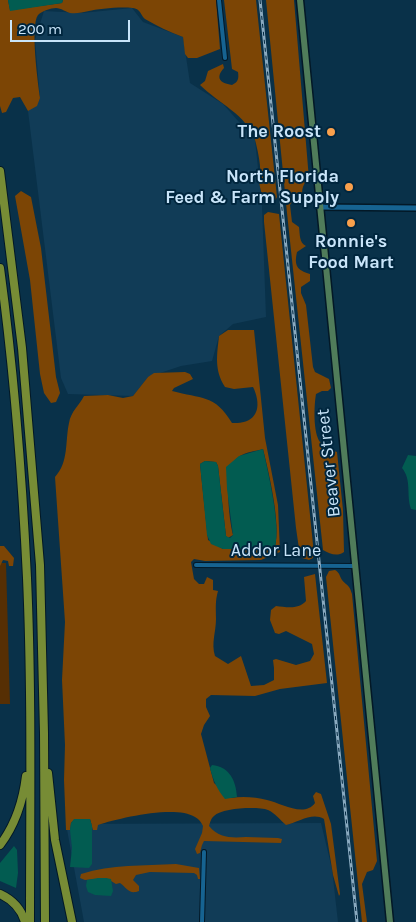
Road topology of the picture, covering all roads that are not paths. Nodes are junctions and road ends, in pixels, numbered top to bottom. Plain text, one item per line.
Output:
1 (219, 0) edge
2 (300, 0) edge
3 (225, 58) dead end
4 (0, 171) edge
5 (320, 207) junction
6 (416, 208) edge
7 (0, 268) edge
8 (196, 565) dead end
9 (355, 566) junction
10 (30, 724) junction
11 (44, 733) junction
12 (0, 845) edge
13 (204, 852) dead end
14 (0, 894) edge
15 (25, 922) edge
16 (30, 922) edge
17 (45, 922) edge
18 (72, 922) edge
19 (202, 922) edge
20 (390, 922) edge

1 - 3 street
2 - 5 main road, Beaver Street
4 - 11 highway
5 - 6 street
5 - 9 main road, Beaver Street
7 - 10 highway
8 - 9 street, Addor Lane
9 - 20 main road, Beaver Street
10 - 12 highway
10 - 16 highway
11 - 17 highway
11 - 18 highway
13 - 19 street
14 - 15 highway

